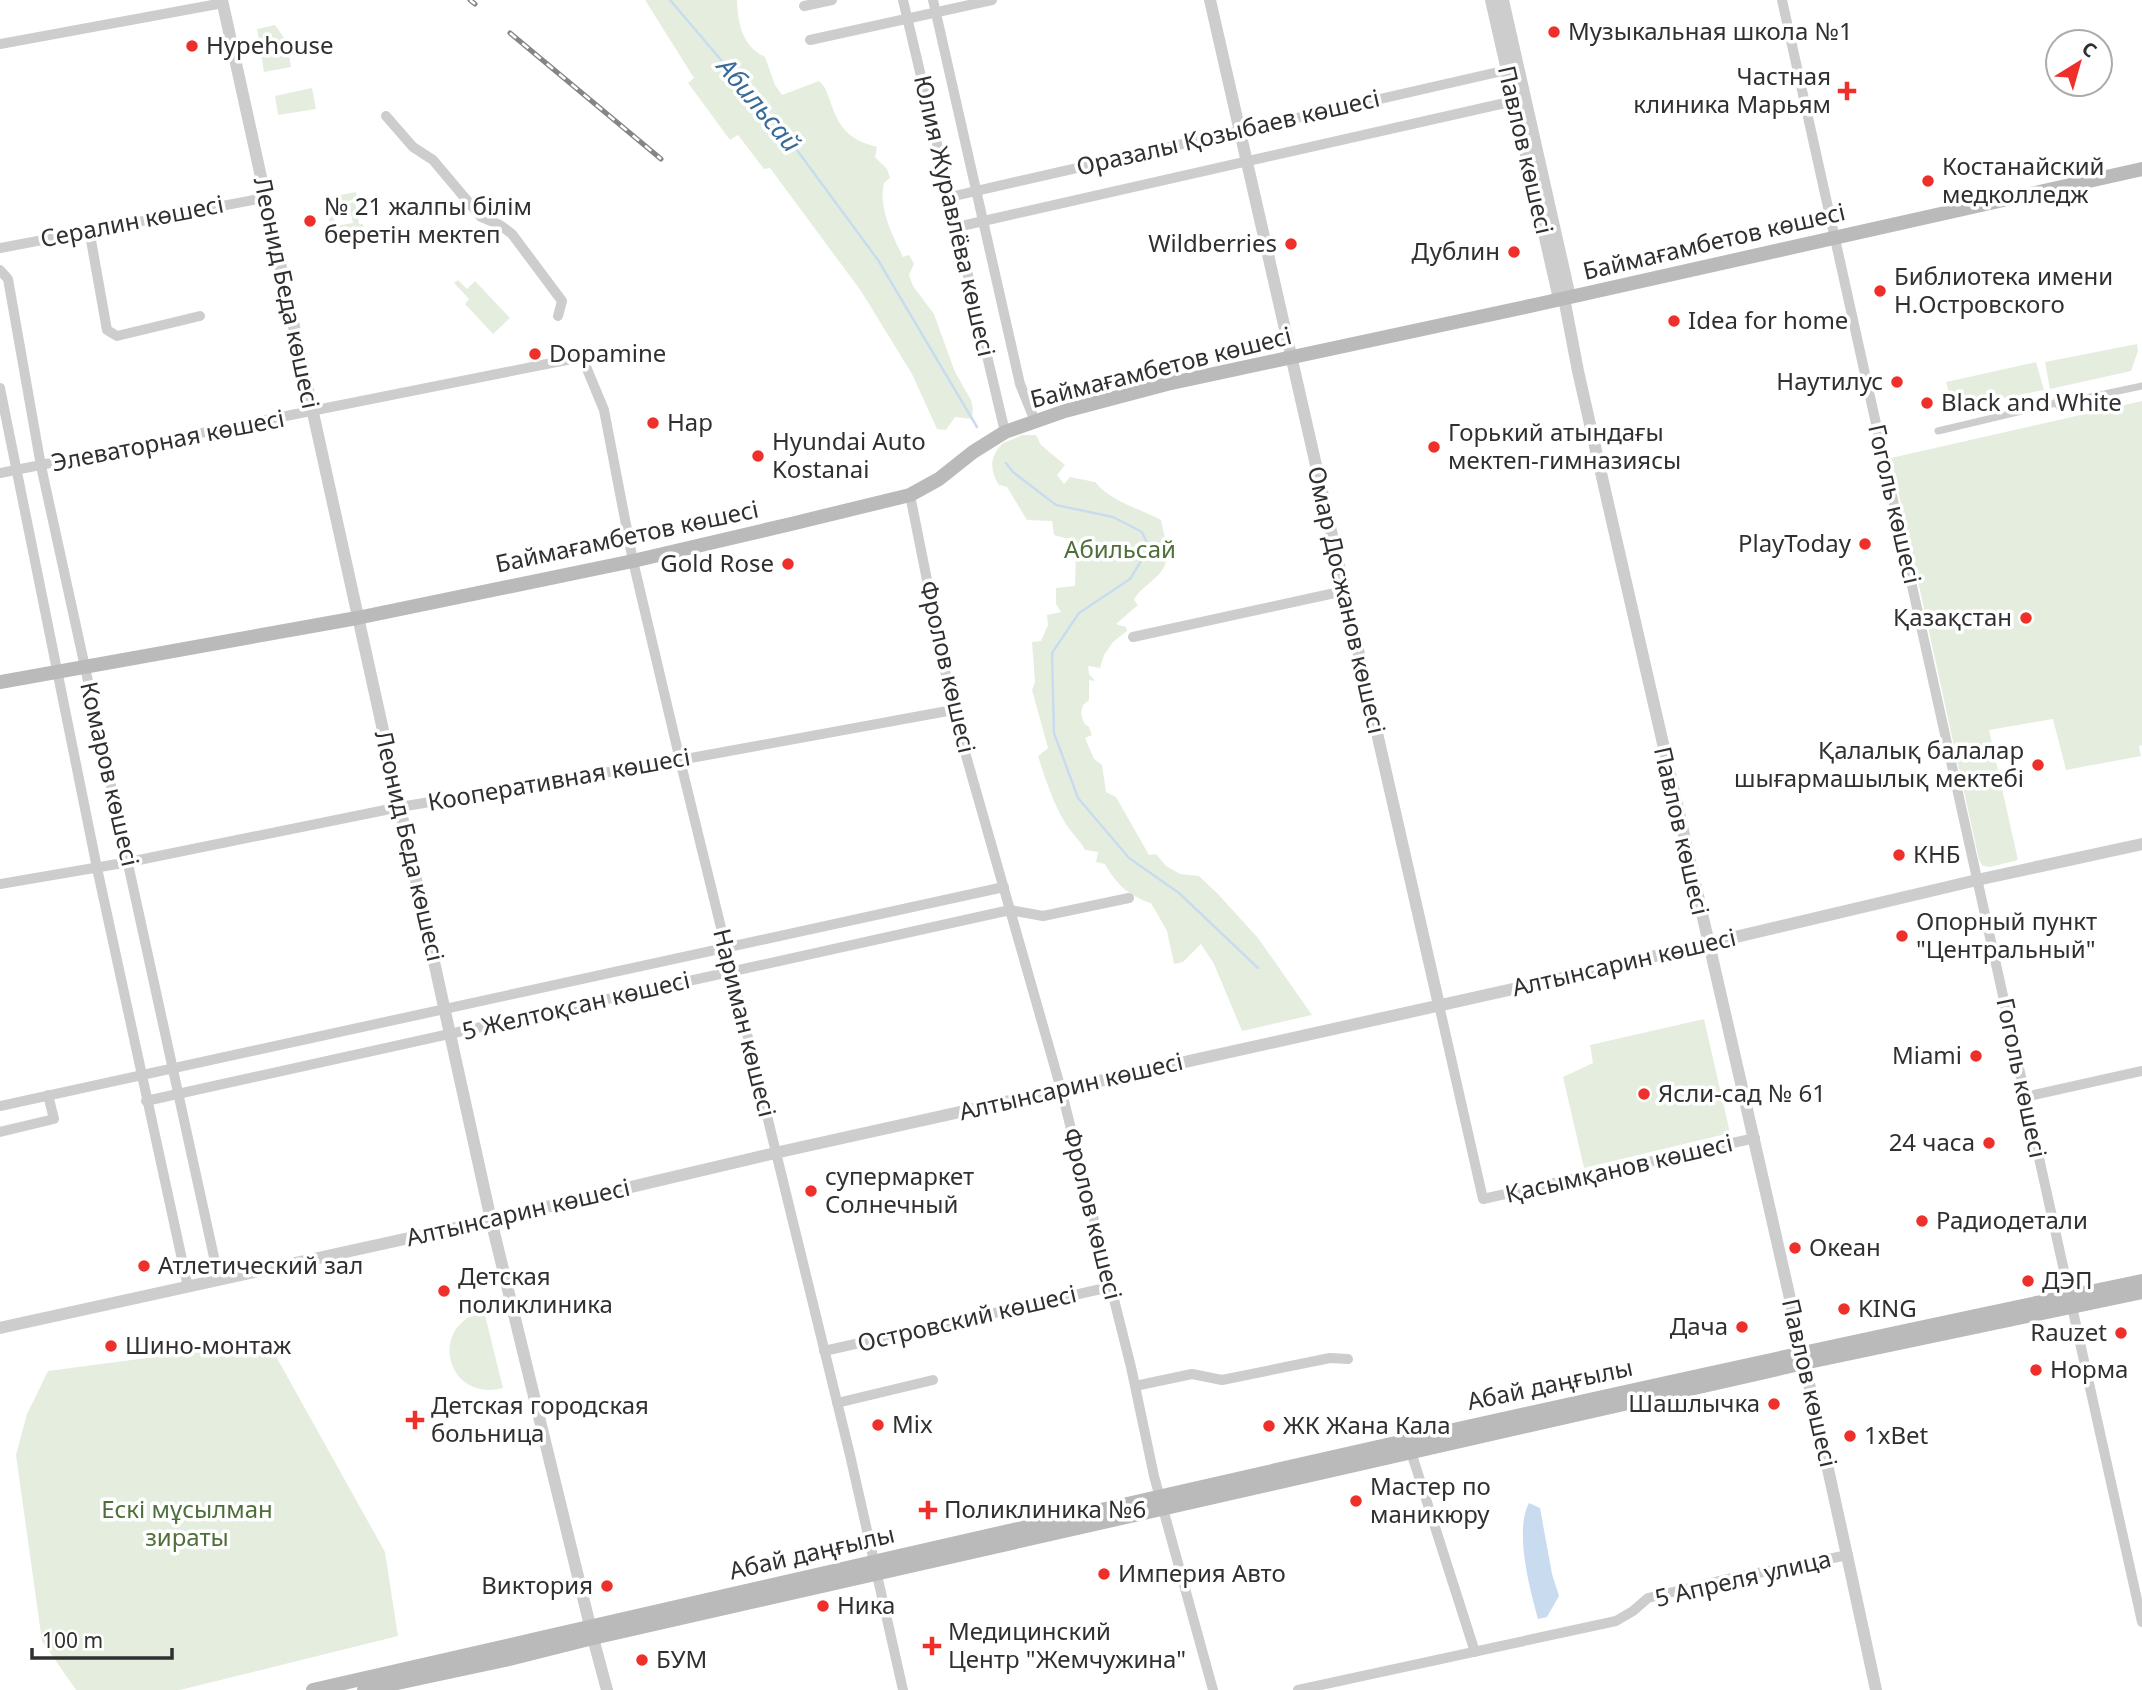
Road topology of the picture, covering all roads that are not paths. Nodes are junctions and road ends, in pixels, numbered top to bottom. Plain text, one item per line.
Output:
1 (832, 0) edge
2 (903, 0) edge
3 (933, 0) edge
4 (992, 0) edge
5 (1210, 0) edge
6 (1491, 0) edge
7 (1503, 0) edge
8 (1782, 0) edge
9 (223, 1) edge
10 (804, 6) dead end
11 (936, 12) junction
12 (907, 19) junction
13 (810, 40) dead end
14 (0, 44) edge
15 (1507, 70) junction
16 (1514, 101) junction
17 (386, 116) dead end
18 (1240, 131) junction
19 (1247, 162) junction
20 (2142, 169) edge
21 (976, 191) junction
22 (950, 197) junction
23 (264, 198) junction
24 (983, 221) junction
25 (957, 227) junction
26 (89, 229) junction
27 (1835, 238) junction
28 (0, 248) edge
29 (0, 270) edge
30 (1564, 298) junction
31 (200, 316) dead end
32 (558, 316) dead end
33 (582, 357) joint
34 (1290, 359) junction
35 (2142, 386) edge
36 (0, 387) edge
37 (312, 412) junction
38 (1035, 421) junction
39 (1938, 431) dead end
40 (1005, 432) junction
41 (41, 466) junction
42 (17, 470) junction
43 (0, 473) edge
44 (910, 495) junction
45 (633, 561) junction
46 (1344, 591) junction
47 (356, 618) junction
48 (1133, 637) dead end
49 (85, 667) junction
50 (58, 672) junction
51 (0, 682) edge
52 (953, 710) junction
53 (680, 760) junction
54 (400, 807) junction
55 (2142, 844) edge
56 (129, 862) junction
57 (97, 867) junction
58 (1977, 880) junction
59 (0, 884) edge
60 (1004, 887) junction
61 (1129, 898) dead end
62 (1010, 910) junction
63 (1707, 943) junction
64 (725, 947) junction
65 (731, 972) junction
66 (1438, 1005) junction
67 (445, 1009) junction
68 (451, 1034) junction
69 (171, 1068) junction
70 (2142, 1071) edge
71 (141, 1075) junction
72 (1061, 1090) junction
73 (176, 1094) junction
74 (48, 1095) junction
75 (2025, 1097) junction
76 (146, 1101) junction
77 (0, 1106) edge
78 (0, 1132) edge
79 (1755, 1138) junction
80 (775, 1153) junction
81 (1483, 1199) joint
82 (491, 1220) junction
83 (219, 1280) junction
84 (2142, 1281) edge
85 (188, 1287) junction
86 (1110, 1287) junction
87 (2142, 1292) edge
88 (2071, 1301) junction
89 (0, 1328) edge
90 (824, 1351) junction
91 (1803, 1357) junction
92 (1348, 1359) dead end
93 (933, 1380) dead end
94 (1135, 1386) junction
95 (837, 1403) junction
96 (1411, 1452) junction
97 (1162, 1503) junction
98 (1847, 1555) junction
99 (876, 1567) junction
100 (2142, 1622) edge
101 (591, 1633) junction
102 (1475, 1652) junction
103 (313, 1690) edge
104 (364, 1690) edge
105 (607, 1690) edge
106 (903, 1690) edge
107 (1213, 1690) edge
108 (1297, 1690) edge
109 (1876, 1690) edge

1 - 10 street
2 - 12 street, Юлия Журавлёва көшесі
3 - 11 street, Юлия Журавлёва көшесі
4 - 11 street
5 - 18 street, Омар Досжанов көшесі
6 - 15 street, Павлов көшесі
7 - 30 street, Павлов көшесі
8 - 27 street, Гоголь көшесі
9 - 14 street
9 - 23 street, Леонид Беда көшесі
11 - 12 street
11 - 21 street, Юлия Журавлёва көшесі
12 - 13 street
12 - 22 street, Юлия Журавлёва көшесі
15 - 16 street, Павлов көшесі
15 - 18 street, Оразалы Қозыбаев көшесі
16 - 19 street, Оразалы Қозыбаев көшесі
16 - 30 street, Павлов көшесі
17 - 32 street
18 - 19 street, Омар Досжанов көшесі
18 - 21 street, Оразалы Қозыбаев көшесі
19 - 24 street, Оразалы Қозыбаев көшесі
19 - 34 street, Омар Досжанов көшесі
20 - 27 main road, Баймағамбетов көшесі
21 - 22 street, Оразалы Қозыбаев көшесі
21 - 24 street, Юлия Журавлёва көшесі
22 - 25 street, Юлия Журавлёва көшесі
23 - 26 street, Сералин көшесі
23 - 37 street, Леонид Беда көшесі
24 - 25 street, Оразалы Қозыбаев көшесі
24 - 38 street, Юлия Журавлёва көшесі
25 - 40 street, Юлия Журавлёва көшесі
26 - 28 street, Сералин көшесі
26 - 31 street
27 - 30 main road, Баймағамбетов көшесі
27 - 58 street, Гоголь көшесі
29 - 41 street, Комаров көшесі
30 - 34 main road, Баймағамбетов көшесі
30 - 63 street, Павлов көшесі
33 - 37 street, Элеваторная көшесі
33 - 45 street, Нариман көшесі
34 - 38 main road, Баймағамбетов көшесі
34 - 46 street, Омар Досжанов көшесі
35 - 39 street
36 - 42 street, Комаров көшесі
37 - 41 street, Элеваторная көшесі
37 - 47 street, Леонид Беда көшесі
38 - 40 main road, Баймағамбетов көшесі
40 - 44 main road, Баймағамбетов көшесі
41 - 42 street, Элеваторная көшесі
41 - 49 street, Комаров көшесі
42 - 43 street, Элеваторная көшесі
42 - 50 street, Комаров көшесі
44 - 45 main road, Баймағамбетов көшесі
44 - 52 street, Фролов көшесі
45 - 47 main road, Баймағамбетов көшесі
45 - 53 street, Нариман көшесі
46 - 48 street
46 - 66 street, Омар Досжанов көшесі
47 - 49 main road, Баймағамбетов көшесі
47 - 54 street, Леонид Беда көшесі
49 - 50 main road, Баймағамбетов көшесі
49 - 56 street, Комаров көшесі
50 - 51 main road, Баймағамбетов көшесі
50 - 57 street, Комаров көшесі
52 - 53 street, Кооперативная көшесі
52 - 60 street, Фролов көшесі
53 - 54 street, Кооперативная көшесі
53 - 64 street, Нариман көшесі
54 - 56 street, Кооперативная көшесі
54 - 67 street, Леонид Беда көшесі
55 - 58 street, Алтынсарин көшесі
56 - 57 street, Кооперативная көшесі
56 - 69 street, Комаров көшесі
57 - 59 street, Кооперативная көшесі
57 - 71 street, Комаров көшесі
58 - 63 street, Алтынсарин көшесі
58 - 75 street, Гоголь көшесі
60 - 62 street, Фролов көшесі
60 - 64 street, 5 Желтоқсан көшесі
61 - 62 street, 5 Желтоқсан көшесі
62 - 65 street, 5 Желтоқсан көшесі
62 - 72 street, Фролов көшесі
63 - 66 street, Алтынсарин көшесі
63 - 79 street, Павлов көшесі
64 - 65 street, Нариман көшесі
64 - 67 street, 5 Желтоқсан көшесі
65 - 68 street, 5 Желтоқсан көшесі
65 - 80 street, Нариман көшесі
66 - 72 street, Алтынсарин көшесі
66 - 81 street, Омар Досжанов көшесі
67 - 68 street, Леонид Беда көшесі
67 - 69 street, 5 Желтоқсан көшесі
68 - 73 street, 5 Желтоқсан көшесі
68 - 82 street, Леонид Беда көшесі
69 - 71 street, 5 Желтоқсан көшесі
69 - 73 street, Комаров көшесі
70 - 75 street
71 - 74 street, 5 Желтоқсан көшесі
71 - 76 street, Комаров көшесі
72 - 80 street, Алтынсарин көшесі
72 - 86 street, Фролов көшесі
73 - 76 street, 5 Желтоқсан көшесі
73 - 83 street, Комаров көшесі
74 - 77 street, 5 Желтоқсан көшесі
74 - 78 street
75 - 88 street, Гоголь көшесі
76 - 85 street, Комаров көшесі
79 - 81 street, Қасымқанов көшесі
79 - 91 street, Павлов көшесі
80 - 82 street, Алтынсарин көшесі
80 - 90 street, Нариман көшесі
82 - 83 street, Алтынсарин көшесі
82 - 101 street, Леонид Беда көшесі
83 - 85 street, Алтынсарин көшесі
84 - 88 main road, Абай даңғылы
85 - 89 street, Алтынсарин көшесі
86 - 90 street, Островский көшесі
86 - 94 street, Фролов көшесі
87 - 88 main road, Абай даңғылы
88 - 91 main road, Абай даңғылы
88 - 100 street, Гоголь көшесі
90 - 95 street, Нариман көшесі
91 - 96 main road, Абай даңғылы
91 - 97 main road, Абай даңғылы
91 - 98 street, Павлов көшесі
92 - 94 street
93 - 95 street
94 - 97 street, Фролов көшесі
95 - 99 street, Нариман көшесі
96 - 97 main road, Абай даңғылы
96 - 102 street
97 - 99 main road, Абай даңғылы
97 - 107 street, Фролов көшесі
98 - 102 street, 5 Апреля улица
98 - 109 street, Павлов көшесі
99 - 101 main road, Абай даңғылы
99 - 106 street, Нариман көшесі
101 - 103 main road, Абай даңғылы
101 - 104 main road, Абай даңғылы
101 - 105 street, Леонид Беда көшесі
102 - 108 street, 5 Апреля улица

